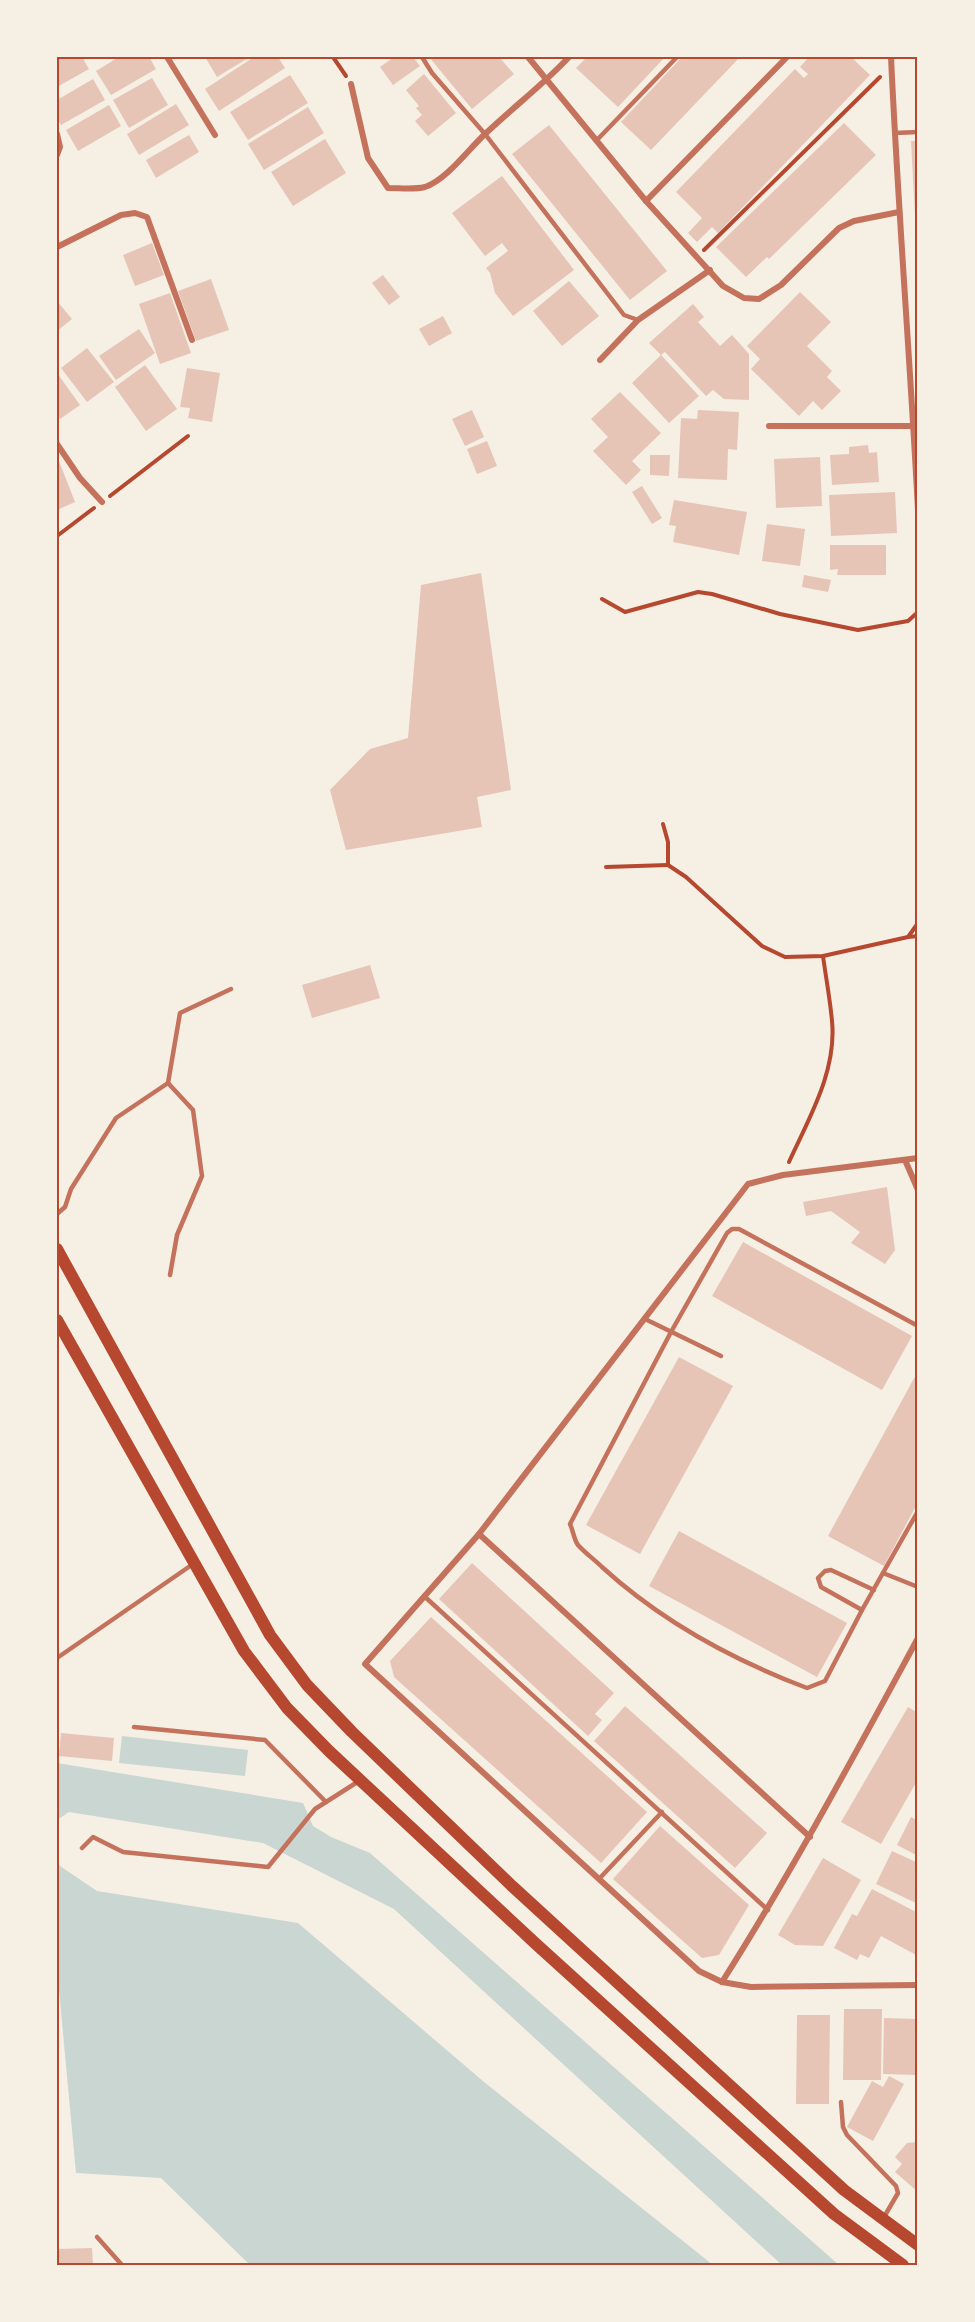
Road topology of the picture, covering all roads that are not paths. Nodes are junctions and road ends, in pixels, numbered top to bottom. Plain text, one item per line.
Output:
1 (167, 57) edge
2 (422, 57) edge
3 (528, 57) edge
4 (569, 57) edge
5 (677, 57) edge
6 (787, 57) edge
7 (891, 57) edge
8 (546, 82) junction
9 (351, 84) road end
10 (918, 132) edge
11 (895, 133) junction
12 (57, 134) edge
13 (485, 134) junction
14 (214, 135) dead end
15 (596, 141) junction
16 (57, 154) edge
17 (646, 201) junction
18 (898, 212) junction
19 (57, 247) edge
20 (710, 270) junction
21 (638, 321) junction
22 (192, 340) dead end
23 (600, 360) dead end
24 (769, 426) dead end
25 (916, 427) edge
26 (57, 444) edge
27 (102, 502) road end
28 (918, 510) edge
29 (231, 989) dead end
30 (168, 1083) junction
31 (918, 1158) edge
32 (905, 1160) junction
33 (918, 1190) edge
34 (57, 1214) edge
35 (57, 1249) edge
36 (170, 1275) dead end
37 (645, 1319) junction
38 (57, 1320) edge
39 (918, 1326) edge
40 (671, 1332) junction
41 (721, 1356) dead end
42 (918, 1511) edge
43 (479, 1534) junction
44 (194, 1563) junction
45 (883, 1573) junction
46 (918, 1587) edge
47 (874, 1590) junction
48 (424, 1596) junction
49 (862, 1610) junction
50 (918, 1638) edge
51 (57, 1658) edge
52 (134, 1727) dead end
53 (362, 1780) junction
54 (326, 1802) junction
55 (662, 1812) junction
56 (810, 1837) junction
57 (82, 1848) dead end
58 (599, 1879) junction
59 (768, 1910) junction
60 (722, 1982) junction
61 (918, 1985) edge
62 (841, 2102) dead end
63 (883, 2220) junction
64 (97, 2237) dead end
65 (918, 2245) edge
66 (122, 2265) edge
67 (903, 2265) edge

1 - 14 street
2 - 13 lane
3 - 8 street
4 - 8 street
5 - 15 lane
6 - 17 street
7 - 11 street
8 - 13 street
8 - 15 street
9 - 13 street
10 - 11 lane
11 - 18 street
12 - 16 street
13 - 21 lane
15 - 17 street
17 - 20 street
18 - 20 street
18 - 25 street
19 - 22 street
20 - 21 street
21 - 23 street
24 - 25 street
25 - 28 street
26 - 27 street
29 - 30 lane
30 - 34 lane
30 - 36 lane
31 - 32 street
32 - 33 street
32 - 37 street
35 - 63 main road
37 - 40 lane
37 - 43 street
38 - 44 main road
39 - 40 lane
40 - 41 lane
40 - 49 lane
42 - 45 lane
43 - 48 street
43 - 56 street
44 - 51 lane
44 - 53 main road
45 - 46 lane
45 - 47 lane
47 - 49 lane
47 - 49 lane
48 - 55 lane
48 - 58 street
50 - 56 street
52 - 54 lane
53 - 54 lane
53 - 67 main road
54 - 57 lane
55 - 58 lane
55 - 59 lane
56 - 59 street
58 - 60 street
59 - 60 street
60 - 61 street
62 - 63 lane
63 - 65 main road
64 - 66 lane

